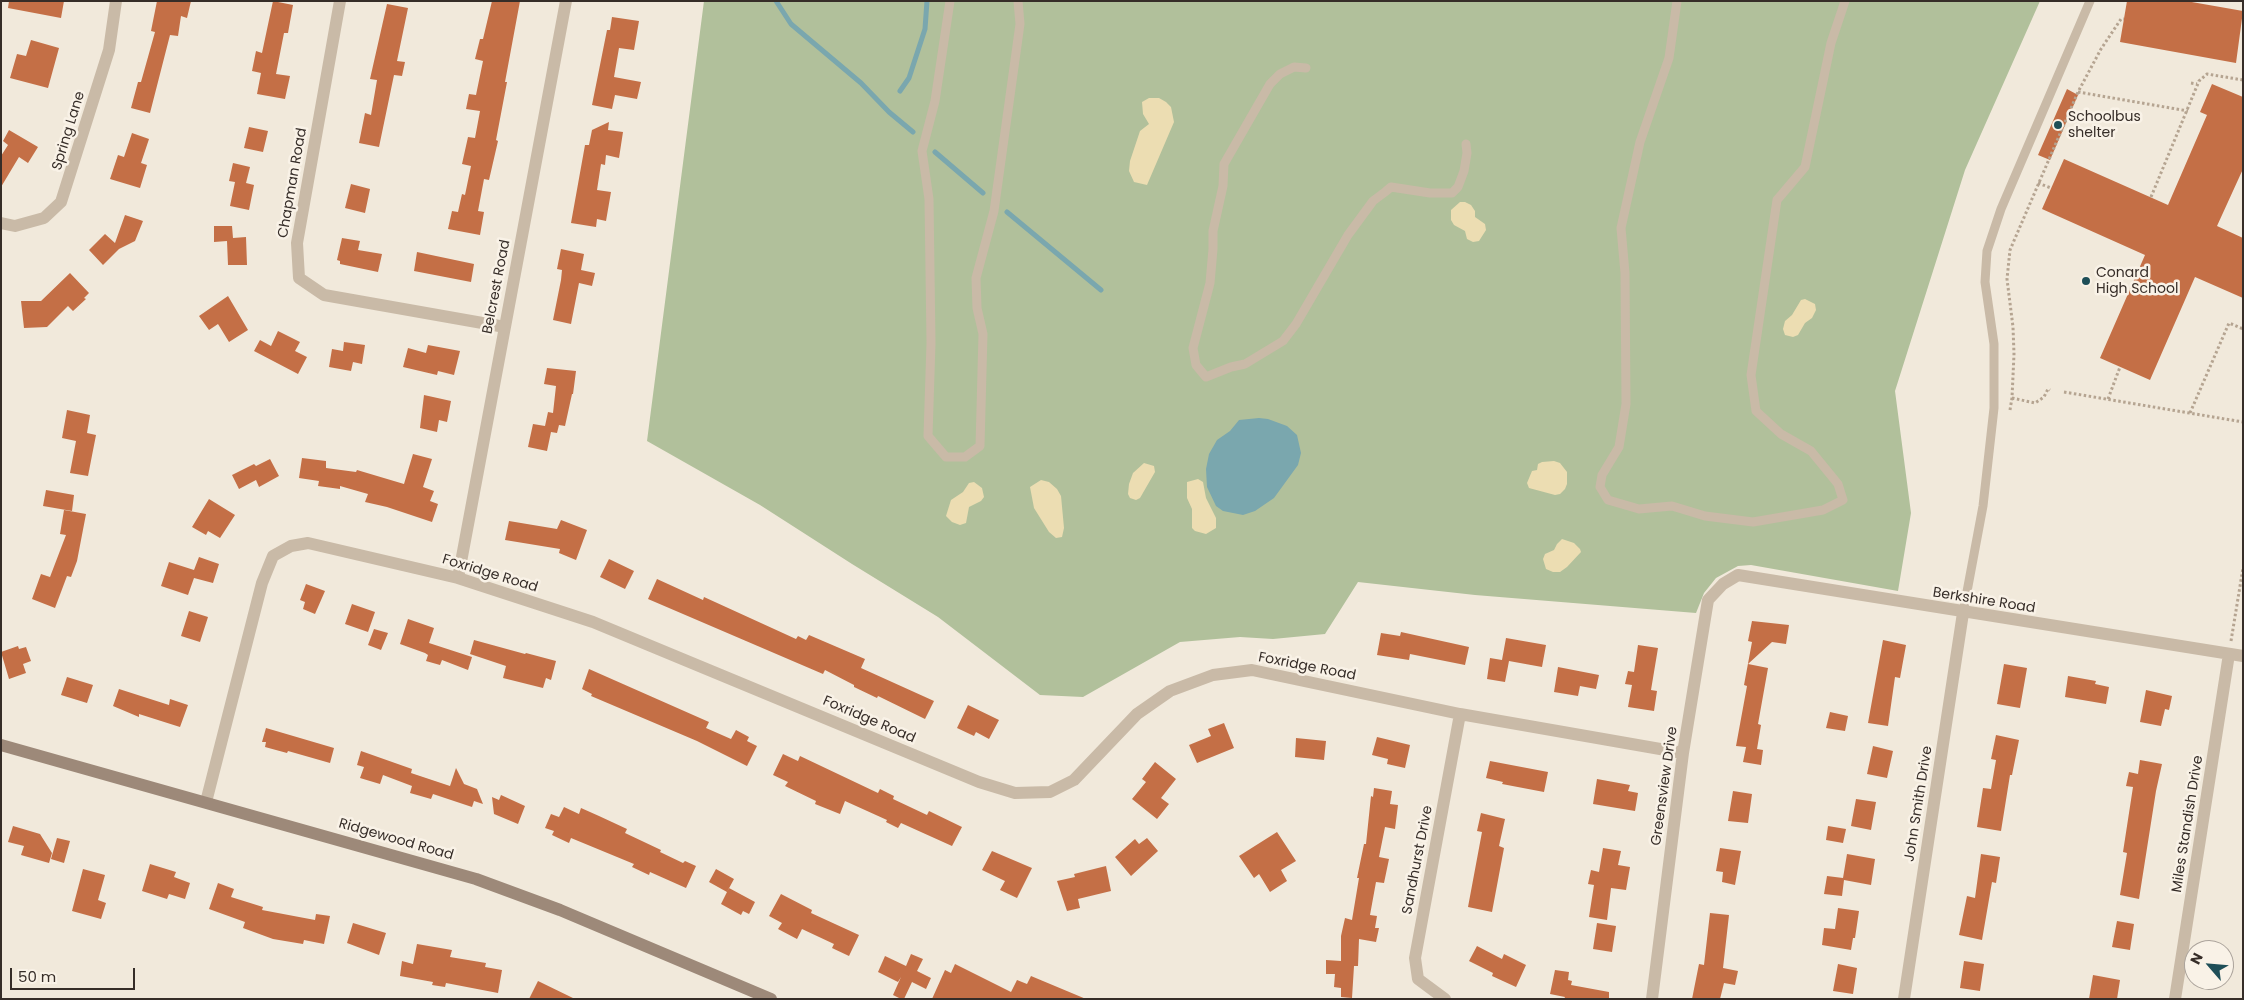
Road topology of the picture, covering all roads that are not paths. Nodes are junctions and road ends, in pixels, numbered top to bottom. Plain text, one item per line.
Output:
1 (116, 1) edge
2 (340, 1) edge
3 (566, 1) edge
4 (950, 1) edge
5 (1018, 1) edge
6 (1677, 1) edge
7 (1845, 1) edge
8 (2090, 1) edge
9 (1306, 68) dead end
10 (1466, 144) dead end
11 (1, 223) edge
12 (505, 328) junction
13 (458, 578) junction
14 (1723, 584) joint
15 (1963, 613) junction
16 (2230, 654) junction
17 (2243, 656) edge
18 (1460, 714) junction
19 (1, 745) edge
20 (1683, 753) junction
21 (206, 802) junction
22 (771, 999) edge
23 (1445, 999) edge
24 (1652, 999) edge
25 (1904, 999) edge
26 (2175, 999) edge

1 - 11 street, Spring Lane
2 - 12 street, Chapman Road
3 - 12 street, Belcrest Road
4 - 5 lane
6 - 7 lane
8 - 15 lane
9 - 10 lane
12 - 13 street, Belcrest Road
13 - 18 street, Foxridge Road
13 - 21 street, Foxridge Road
14 - 15 street, Berkshire Road
14 - 20 street, Greensview Drive
15 - 16 street, Berkshire Road
15 - 25 street, John Smith Drive
16 - 17 street, Berkshire Road
16 - 26 street, Miles Standish Drive
18 - 20 street, Foxridge Road
18 - 23 street, Sandhurst Drive
19 - 21 main road, Ridgewood Road
20 - 24 street, Greensview Drive
21 - 22 main road, Ridgewood Road

